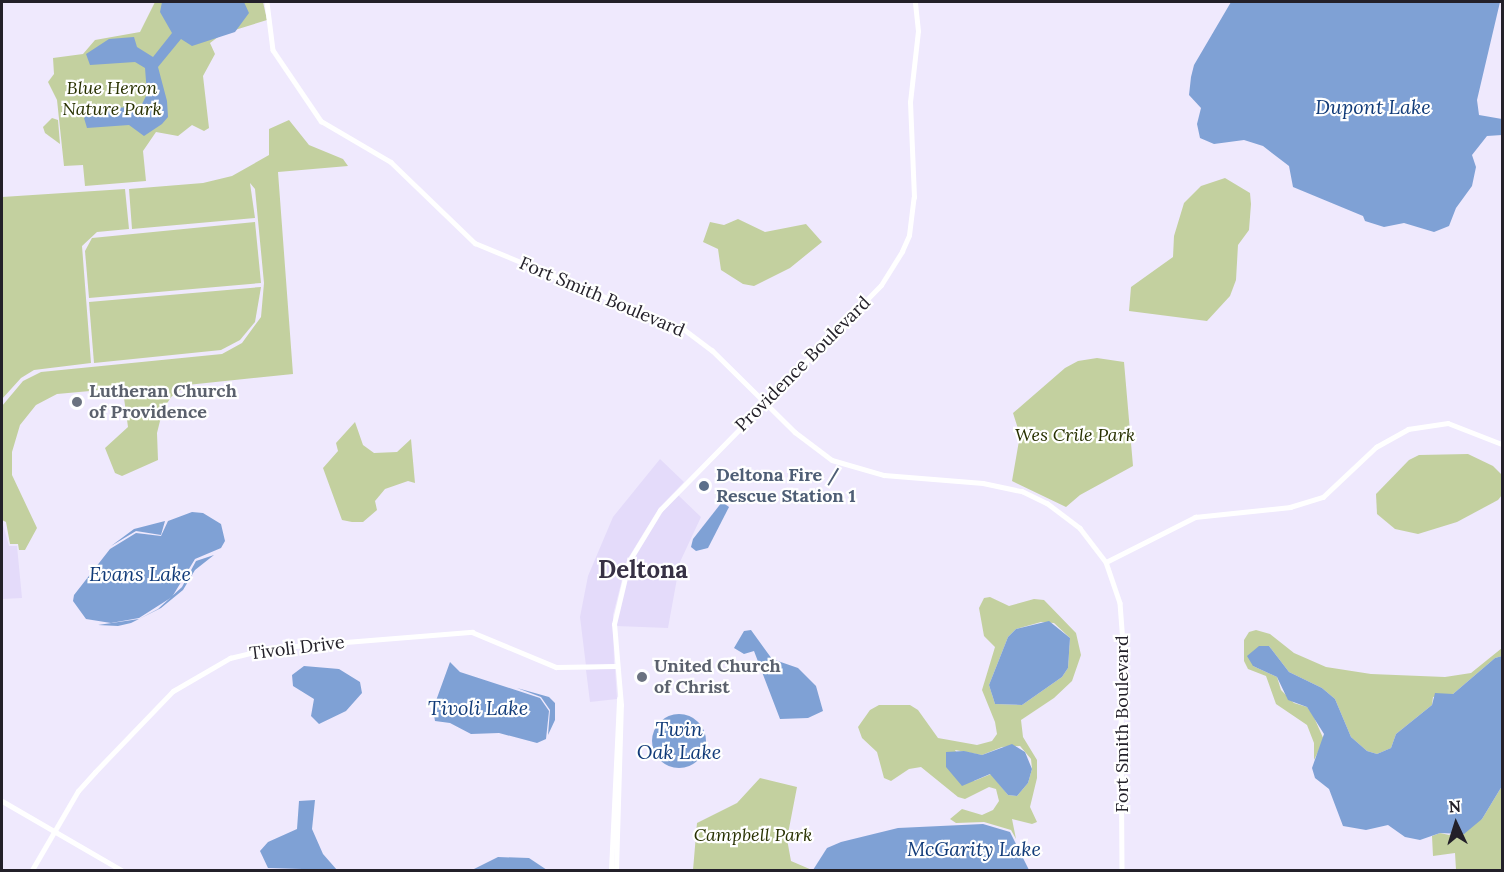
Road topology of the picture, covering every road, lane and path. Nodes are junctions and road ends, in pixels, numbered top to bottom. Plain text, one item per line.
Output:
1 (267, 2) edge
2 (915, 2) edge
3 (765, 403) junction
4 (1503, 444) edge
5 (1106, 562) junction
6 (616, 666) junction
7 (619, 698) junction
8 (2, 801) edge
9 (54, 832) junction
10 (32, 870) edge
11 (121, 870) edge
12 (611, 870) edge
13 (616, 870) edge
14 (1122, 870) edge

1 - 3 street, Fort Smith Boulevard
2 - 3 main road, Providence Boulevard
3 - 5 street, Fort Smith Boulevard
3 - 6 main road, Providence Boulevard
4 - 5 street
5 - 14 street, Fort Smith Boulevard
6 - 7 main road, Providence Boulevard
6 - 9 street, Tivoli Drive
7 - 12 main road, Providence Boulevard
7 - 13 main road, Providence Boulevard
8 - 9 main road
9 - 10 street, Tivoli Drive
9 - 11 main road

